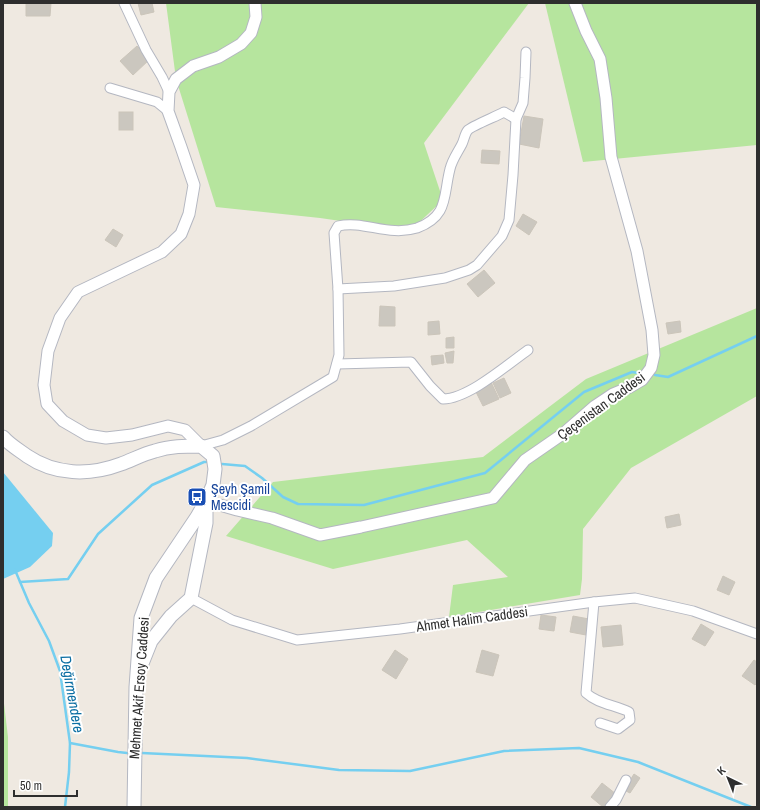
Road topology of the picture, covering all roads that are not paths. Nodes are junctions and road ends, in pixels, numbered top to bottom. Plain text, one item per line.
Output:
1 (124, 3) edge
2 (255, 3) edge
3 (575, 3) edge
4 (526, 52) dead end
5 (110, 88) dead end
6 (169, 92) junction
7 (168, 111) junction
8 (516, 119) junction
9 (338, 289) junction
10 (528, 350) dead end
11 (337, 364) junction
12 (3, 437) edge
13 (201, 446) junction
14 (206, 501) junction
15 (191, 598) junction
16 (594, 602) junction
17 (757, 634) edge
18 (137, 677) junction
19 (600, 723) dead end
20 (626, 780) dead end
21 (134, 807) edge
22 (610, 807) edge

1 - 6 street
2 - 6 street
3 - 14 street, Çeçenistan Caddesi
4 - 8 street
5 - 7 street
6 - 7 street
7 - 13 street
8 - 9 street
8 - 9 street
9 - 11 street
10 - 11 street
11 - 13 street
12 - 13 main road
13 - 14 main road, Mehmet Akif Ersoy Caddesi
14 - 15 main road
14 - 18 main road, Mehmet Akif Ersoy Caddesi
15 - 16 street, Ahmet Halim Caddesi
15 - 18 main road
16 - 17 street, Ahmet Halim Caddesi
16 - 19 street
18 - 21 main road, Mehmet Akif Ersoy Caddesi
20 - 22 street

